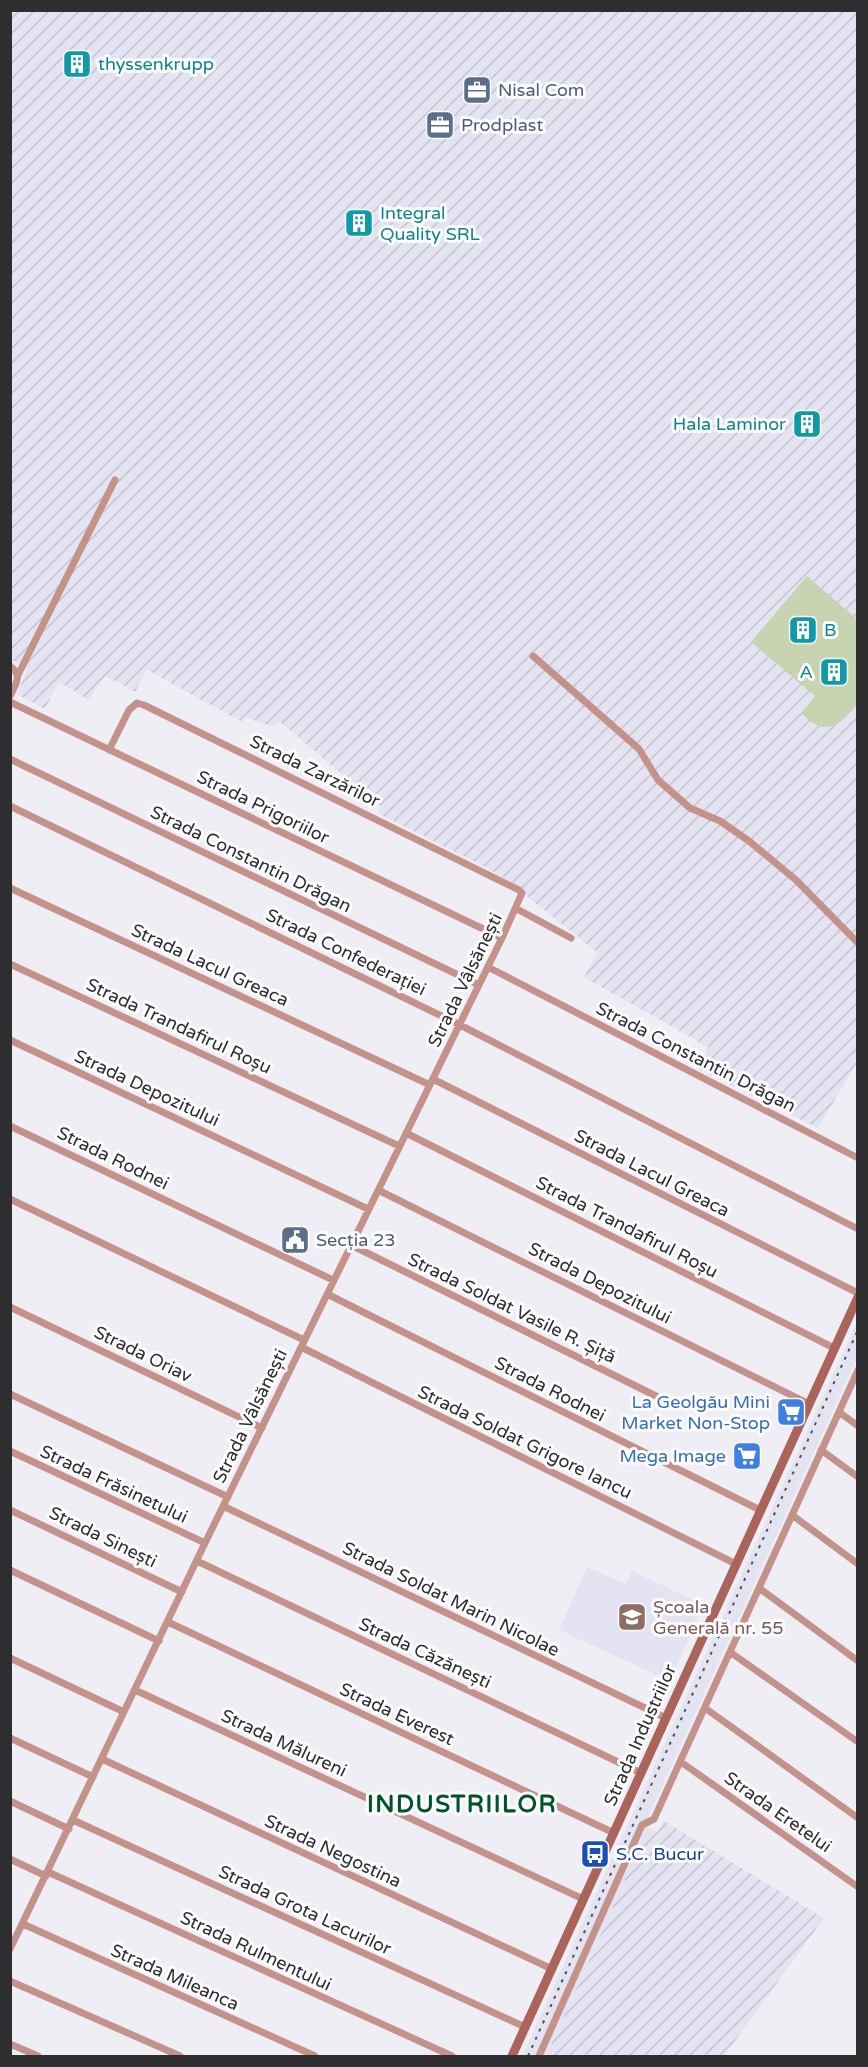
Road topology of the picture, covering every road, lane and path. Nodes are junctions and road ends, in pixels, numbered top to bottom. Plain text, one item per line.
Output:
1 (115, 480) dead end
2 (533, 656) dead end
3 (10, 666) edge
4 (18, 675) junction
5 (12, 688) edge
6 (10, 696) edge
7 (10, 702) edge
8 (109, 750) junction
9 (10, 759) edge
10 (10, 806) edge
11 (10, 888) edge
12 (521, 898) joint
13 (517, 909) junction
14 (502, 938) junction
15 (571, 938) dead end
16 (858, 943) edge
17 (10, 964) edge
18 (488, 967) junction
19 (479, 985) junction
20 (460, 1025) junction
21 (10, 1040) edge
22 (431, 1082) junction
23 (10, 1126) edge
24 (406, 1133) junction
25 (399, 1146) junction
26 (858, 1158) edge
27 (378, 1190) junction
28 (10, 1199) edge
29 (368, 1209) junction
30 (858, 1229) edge
31 (351, 1245) junction
32 (333, 1280) junction
33 (327, 1294) junction
34 (858, 1295) edge
35 (10, 1307) edge
36 (303, 1343) junction
37 (834, 1348) junction
38 (858, 1370) edge
39 (10, 1394) edge
40 (660, 1398) dead end
41 (808, 1404) junction
42 (839, 1412) junction
43 (858, 1426) edge
44 (261, 1428) junction
45 (821, 1450) junction
46 (10, 1451) edge
47 (858, 1477) edge
48 (228, 1497) junction
49 (223, 1506) junction
50 (10, 1509) edge
51 (760, 1510) junction
52 (792, 1515) junction
53 (205, 1543) junction
54 (197, 1561) junction
55 (736, 1564) junction
56 (858, 1564) edge
57 (10, 1570) edge
58 (759, 1588) junction
59 (182, 1592) junction
60 (168, 1622) junction
61 (159, 1641) junction
62 (730, 1652) junction
63 (10, 1658) edge
64 (858, 1661) edge
65 (135, 1690) junction
66 (705, 1708) junction
67 (124, 1712) junction
68 (666, 1718) junction
69 (10, 1738) edge
70 (858, 1742) edge
71 (102, 1759) junction
72 (681, 1762) junction
73 (641, 1773) junction
74 (93, 1777) junction
75 (10, 1801) edge
76 (858, 1818) edge
77 (73, 1820) junction
78 (69, 1828) junction
79 (614, 1833) junction
80 (10, 1859) edge
81 (47, 1874) junction
82 (858, 1887) edge
83 (584, 1899) junction
84 (23, 1924) junction
85 (10, 1949) edge
86 (552, 1969) junction
87 (10, 1981) edge
88 (525, 2027) junction
89 (10, 2044) edge
90 (38, 2056) edge
91 (180, 2056) edge
92 (315, 2056) edge
93 (452, 2056) edge
94 (512, 2056) edge
95 (539, 2056) edge

1 - 4 street
2 - 16 street
3 - 4 street
4 - 5 street
5 - 6 street
7 - 8 street, Strada Prigoriilor
8 - 12 street, Strada Zarzărilor
8 - 14 street, Strada Prigoriilor
9 - 19 street, Strada Constantin Drăgan
10 - 20 street, Strada Confederației
11 - 22 street, Strada Lacul Greaca
12 - 13 street, Strada Vâlsănești
13 - 14 street, Strada Vâlsănești
13 - 15 street
14 - 18 street, Strada Vâlsănești
17 - 25 street, Strada Trandafirul Roșu
18 - 19 street, Strada Vâlsănești
18 - 26 street, Strada Constantin Drăgan
19 - 20 street, Strada Vâlsănești
20 - 22 street, Strada Vâlsănești
20 - 30 street, Strada Confederației
21 - 29 street, Strada Depozitului
22 - 24 street, Strada Vâlsănești
22 - 34 street, Strada Lacul Greaca
23 - 32 street, Strada Rodnei
24 - 25 street, Strada Vâlsănești
24 - 37 street, Strada Trandafirul Roșu
25 - 27 street, Strada Vâlsănești
27 - 29 street, Strada Vâlsănești
27 - 41 street, Strada Depozitului
28 - 36 street, Strada Soldat Grigore Iancu
29 - 31 street, Strada Vâlsănești
31 - 32 street, Strada Vâlsănești
31 - 40 street, Strada Soldat Vasile R. Șiță
32 - 33 street, Strada Vâlsănești
33 - 36 street, Strada Vâlsănești
33 - 51 street, Strada Rodnei
34 - 37 main road, Strada Industriilor
35 - 44 street, Strada Oriav
36 - 44 street, Strada Vâlsănești
36 - 55 street, Strada Soldat Grigore Iancu
37 - 41 main road, Strada Industriilor
38 - 42 street
39 - 48 street
41 - 51 main road, Strada Industriilor
42 - 43 street
42 - 45 street
44 - 48 street, Strada Vâlsănești
45 - 47 street
45 - 52 street
46 - 53 street, Strada Frăsinetului
48 - 49 street, Strada Vâlsănești
49 - 53 street, Strada Vâlsănești
49 - 68 street, Strada Soldat Marin Nicolae
50 - 59 street, Strada Sinești
51 - 55 main road, Strada Industriilor
52 - 56 street
52 - 58 street
53 - 54 street, Strada Vâlsănești
54 - 59 street, Strada Vâlsănești
54 - 73 street, Strada Căzănești
55 - 68 main road, Strada Industriilor
57 - 61 street
58 - 62 street
58 - 64 street
59 - 60 street, Strada Vâlsănești
60 - 61 street, Strada Vâlsănești
60 - 79 street, Strada Everest
61 - 65 street, Strada Vâlsănești
62 - 66 street
62 - 70 street
63 - 67 street
65 - 67 street, Strada Vâlsănești
65 - 83 street, Strada Mălureni
66 - 72 street
66 - 76 street
67 - 71 street, Strada Vâlsănești
68 - 73 main road, Strada Industriilor
69 - 74 street
71 - 74 street, Strada Vâlsănești
71 - 86 street, Strada Negostina
72 - 82 street, Strada Eretelui
72 - 95 street
73 - 79 main road, Strada Industriilor
74 - 77 street, Strada Vâlsănești
75 - 78 street
77 - 78 street, Strada Vâlsănești
77 - 88 street, Strada Grota Lacurilor
78 - 81 street, Strada Vâlsănești
79 - 83 main road, Strada Industriilor
80 - 81 street, Strada Rulmentului
81 - 84 street, Strada Vâlsănești
81 - 93 street, Strada Rulmentului
83 - 86 main road, Strada Industriilor
84 - 85 street, Strada Vâlsănești
84 - 92 street, Strada Mileanca
86 - 88 main road, Strada Industriilor
87 - 91 street
88 - 94 main road, Strada Industriilor
89 - 90 street

